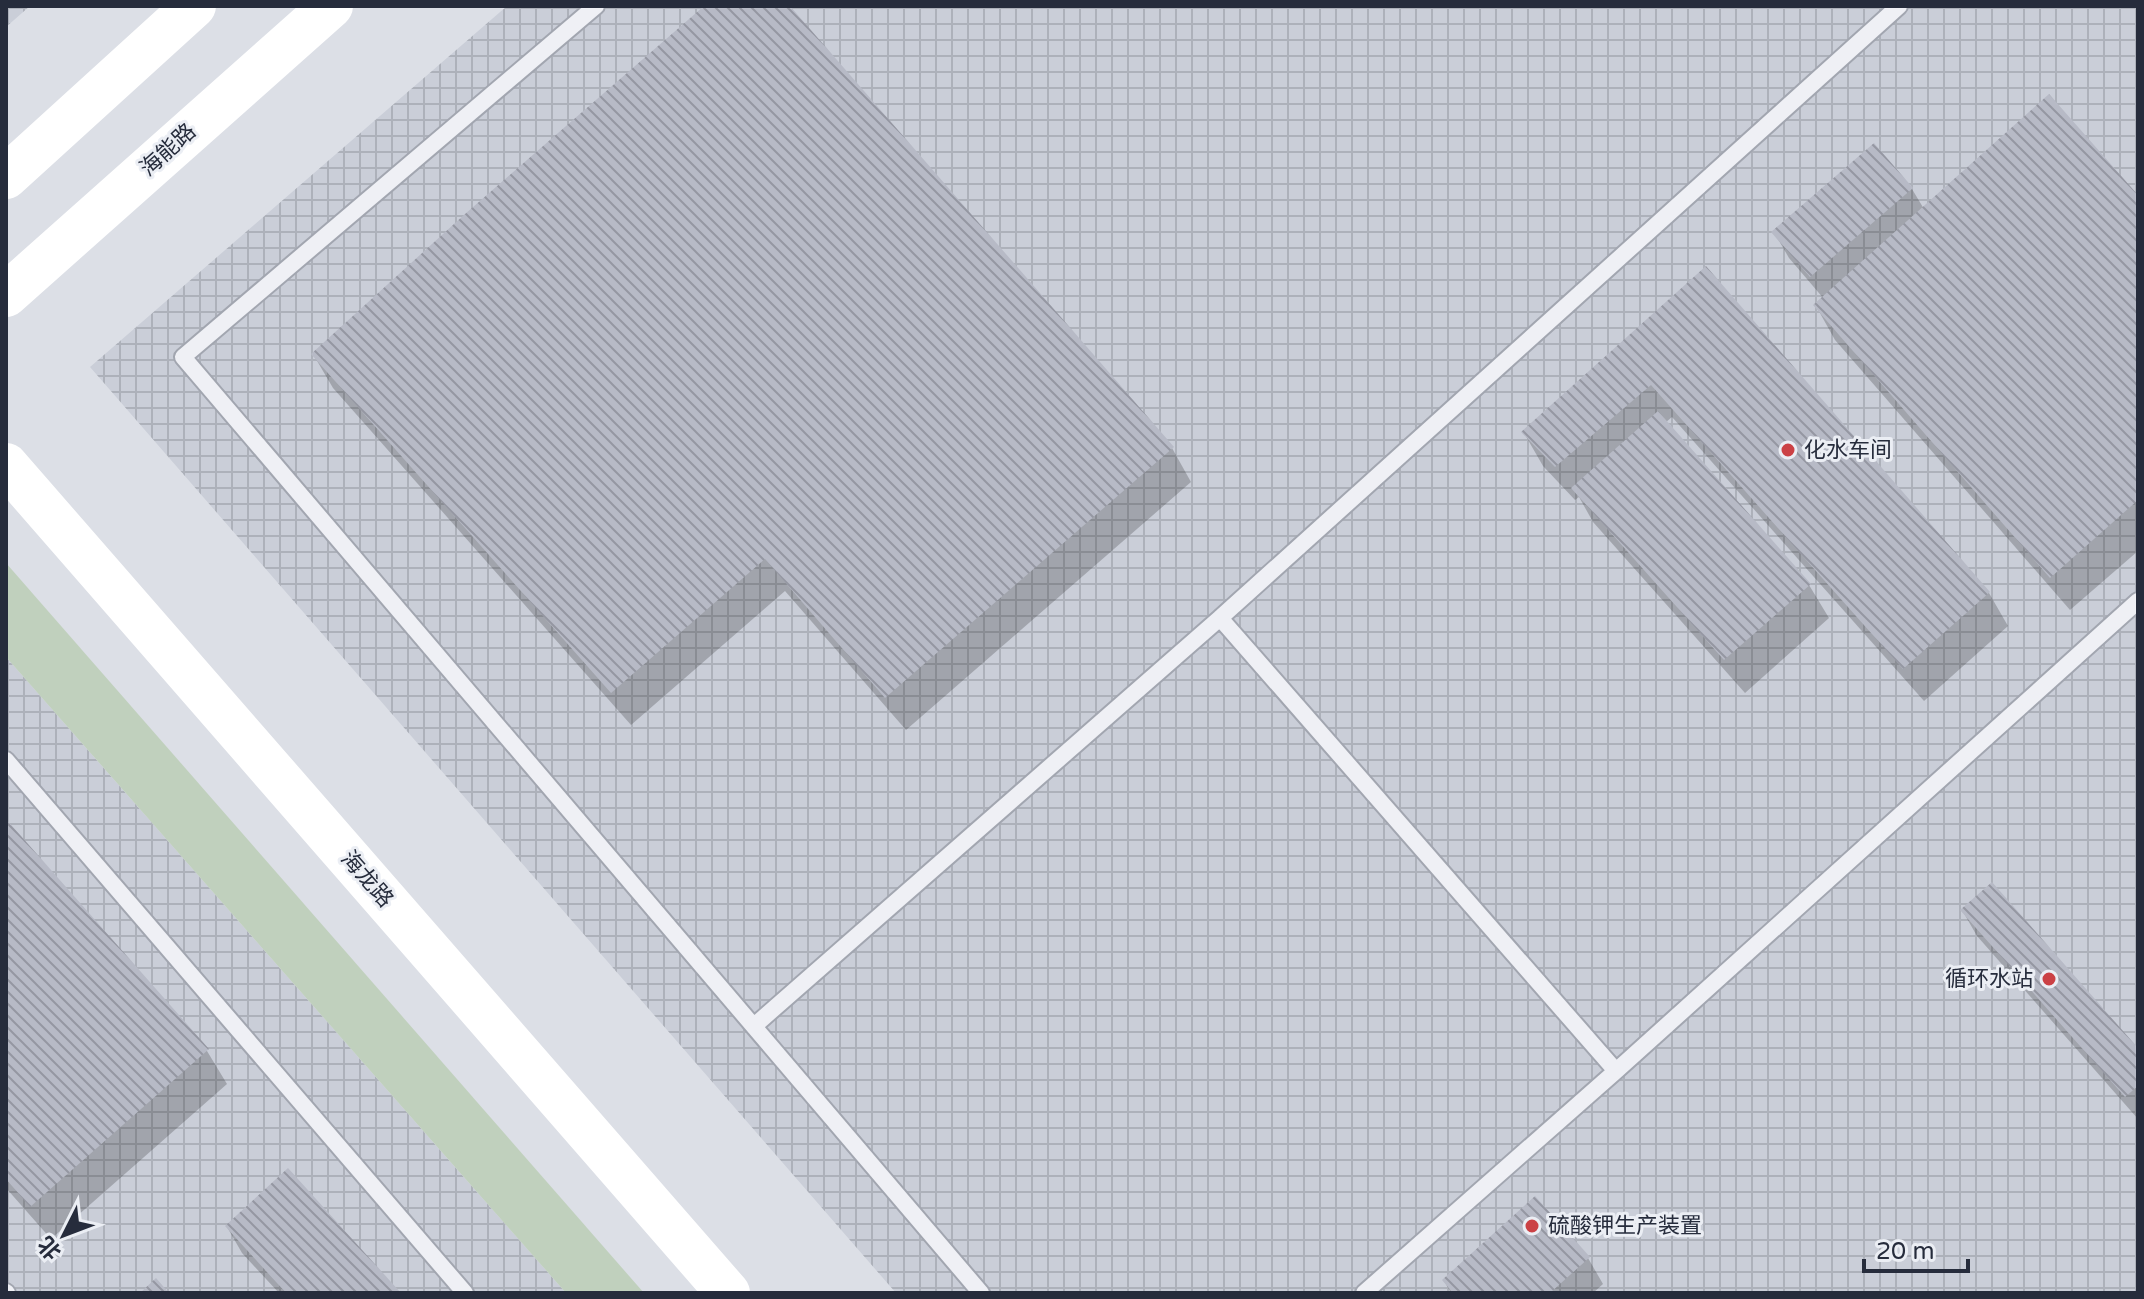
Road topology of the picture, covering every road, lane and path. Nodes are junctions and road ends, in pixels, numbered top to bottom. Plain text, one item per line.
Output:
1 (194, 6) edge
2 (331, 6) edge
3 (596, 6) edge
4 (1899, 6) edge
5 (6, 177) edge
6 (6, 295) edge
7 (6, 465) edge
8 (2138, 601) edge
9 (1220, 618) junction
10 (6, 760) edge
11 (754, 1026) junction
12 (1616, 1071) junction
13 (465, 1293) edge
14 (728, 1293) edge
15 (981, 1293) edge
16 (1364, 1293) edge

1 - 5 street
2 - 6 street, 海能路
3 - 11 lane
4 - 9 lane
7 - 14 street, 海龙路
8 - 12 lane
9 - 11 lane
9 - 12 lane
10 - 13 lane
11 - 15 lane
12 - 16 lane

